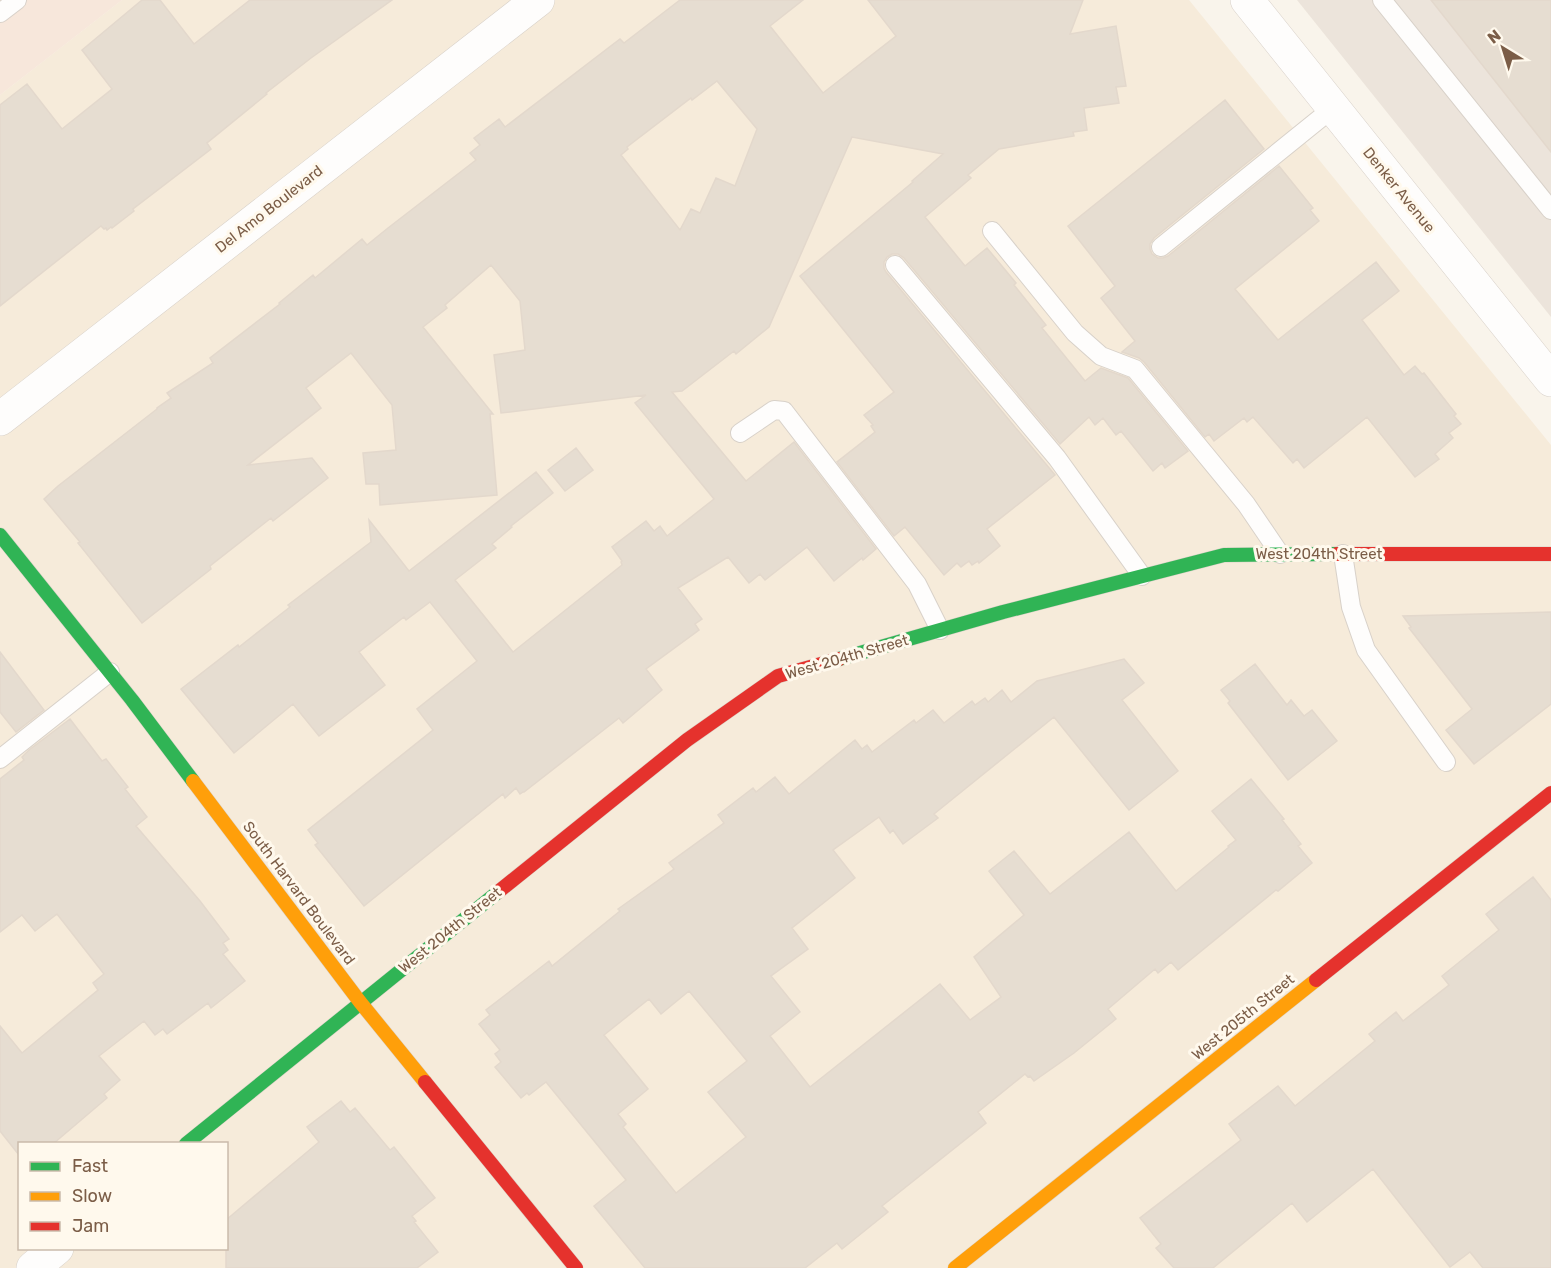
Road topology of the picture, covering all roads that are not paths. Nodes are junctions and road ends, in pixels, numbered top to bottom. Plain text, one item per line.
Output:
1 (17, 0) edge
2 (538, 0) edge
3 (1247, 0) edge
4 (1382, 0) edge
5 (0, 13) edge
6 (1333, 108) junction
7 (1551, 210) edge
8 (992, 231) dead end
9 (1161, 248) dead end
10 (895, 265) dead end
11 (1551, 380) edge
12 (0, 418) edge
13 (740, 433) dead end
14 (0, 535) edge
15 (1280, 554) junction
16 (1343, 554) junction
17 (1551, 554) edge
18 (1142, 576) junction
19 (940, 630) junction
20 (110, 672) junction
21 (0, 759) edge
22 (1446, 762) dead end
23 (1551, 793) edge
24 (360, 1002) junction
25 (187, 1142) edge
26 (55, 1250) edge
27 (33, 1268) edge
28 (576, 1268) edge
29 (955, 1268) edge

1 - 5 lane
2 - 12 street, Del Amo Boulevard
3 - 6 street, Denker Avenue
4 - 7 lane
6 - 9 lane
6 - 11 street, Denker Avenue
8 - 15 lane
10 - 18 lane
13 - 19 lane
14 - 20 street, South Harvard Boulevard
15 - 16 street, West 204th Street
15 - 18 street, West 204th Street
16 - 17 street, West 204th Street
16 - 22 lane
18 - 19 street, West 204th Street
19 - 24 street, West 204th Street
20 - 21 lane
20 - 24 street, South Harvard Boulevard
23 - 29 street, West 205th Street
24 - 25 street, West 204th Street
24 - 28 street, South Harvard Boulevard
26 - 27 street

